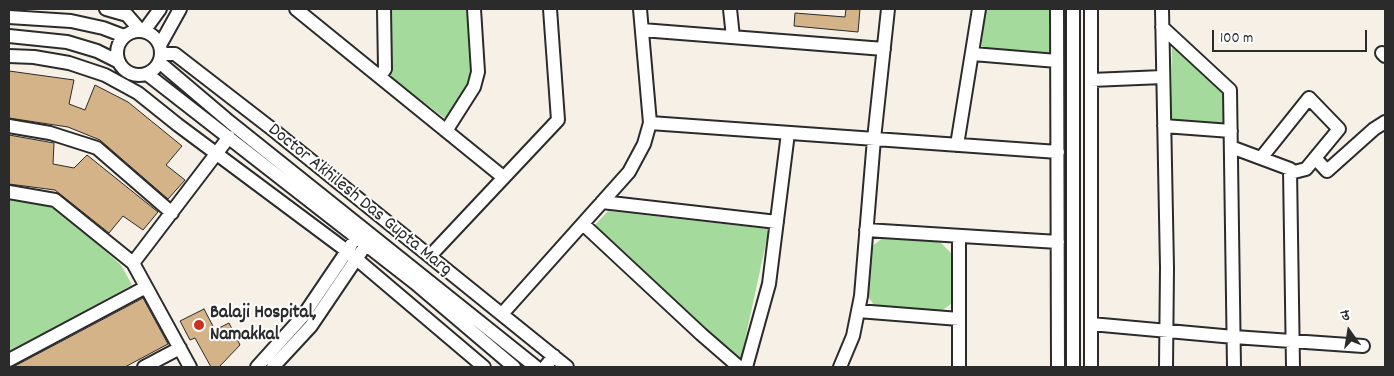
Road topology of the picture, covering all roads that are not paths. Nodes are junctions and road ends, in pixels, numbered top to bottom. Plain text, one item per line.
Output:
1 (106, 9) edge
2 (160, 9) edge
3 (180, 9) edge
4 (384, 9) edge
5 (474, 9) edge
6 (550, 9) edge
7 (640, 9) edge
8 (730, 9) edge
9 (888, 9) edge
10 (979, 9) edge
11 (1057, 9) edge
12 (1073, 9) edge
13 (1091, 9) edge
14 (1162, 9) edge
15 (301, 10) edge
16 (9, 17) edge
17 (1162, 27) junction
18 (642, 30) junction
19 (142, 31) junction
20 (9, 36) edge
21 (124, 36) junction
22 (732, 37) junction
23 (884, 49) junction
24 (160, 54) junction
25 (973, 54) junction
26 (9, 56) edge
27 (117, 61) junction
28 (1057, 61) junction
29 (147, 74) junction
30 (380, 76) junction
31 (1163, 77) junction
32 (1091, 80) junction
33 (1385, 122) edge
34 (650, 123) junction
35 (9, 126) edge
36 (1164, 126) junction
37 (446, 130) junction
38 (1231, 131) junction
39 (788, 133) junction
40 (229, 138) junction
41 (874, 139) junction
42 (957, 145) junction
43 (1231, 148) junction
44 (1058, 152) junction
45 (216, 154) junction
46 (1261, 158) junction
47 (1315, 158) junction
48 (1290, 173) junction
49 (503, 177) junction
50 (9, 192) edge
51 (602, 202) junction
52 (172, 213) junction
53 (777, 222) junction
54 (583, 224) junction
55 (866, 230) junction
56 (364, 236) junction
57 (959, 236) junction
58 (1058, 242) junction
59 (352, 255) junction
60 (430, 256) junction
61 (133, 263) junction
62 (146, 287) junction
63 (858, 310) junction
64 (502, 314) junction
65 (959, 319) junction
66 (1091, 324) junction
67 (1166, 331) junction
68 (1234, 337) junction
69 (1293, 340) junction
70 (1363, 346) dead end
71 (180, 348) junction
72 (554, 356) junction
73 (9, 360) edge
74 (144, 367) edge
75 (190, 367) edge
76 (257, 367) edge
77 (273, 367) edge
78 (484, 367) edge
79 (514, 367) edge
80 (537, 367) edge
81 (568, 367) edge
82 (739, 367) edge
83 (746, 367) edge
84 (840, 367) edge
85 (959, 367) edge
86 (1058, 367) edge
87 (1073, 367) edge
88 (1091, 367) edge
89 (1166, 367) edge
90 (1234, 367) edge
91 (1293, 367) edge

1 - 19 street
2 - 19 street
3 - 24 street
4 - 30 street
5 - 37 street
6 - 49 street
7 - 18 street
8 - 22 street
9 - 23 street
10 - 25 street
11 - 28 street
12 - 87 street
13 - 32 street
14 - 17 street
15 - 30 street
16 - 21 street
17 - 31 street
17 - 38 street
18 - 22 street
18 - 34 street
19 - 21 street
19 - 24 street
20 - 27 street
21 - 27 street
22 - 23 street
23 - 41 street
24 - 29 street
24 - 56 street, Doctor Akhilesh Das Gupta Marg
24 - 60 street
25 - 28 street
25 - 42 street
26 - 45 street
27 - 29 street
28 - 44 street
29 - 40 street, Doctor Akhilesh Das Gupta Marg
30 - 37 street
31 - 32 street
31 - 36 street
32 - 66 street
33 - 47 street
34 - 39 street
34 - 51 street
35 - 52 street
36 - 38 street
36 - 67 street
37 - 49 street
38 - 43 street
39 - 41 street
39 - 53 street
40 - 45 street
40 - 56 street, Doctor Akhilesh Das Gupta Marg
41 - 42 street
41 - 55 street
42 - 44 street
43 - 46 street
43 - 68 street
44 - 58 street
45 - 52 street
45 - 59 street
46 - 47 street
46 - 48 street
47 - 48 street
48 - 69 street
49 - 60 street
50 - 61 street
51 - 53 street
51 - 54 street
52 - 61 street
53 - 83 street
54 - 64 street
54 - 82 street
55 - 57 street
55 - 63 street
56 - 59 street
56 - 79 street, Doctor Akhilesh Das Gupta Marg
56 - 80 street, Doctor Akhilesh Das Gupta Marg
57 - 58 street
57 - 65 street
58 - 86 street
59 - 76 street
59 - 77 street
59 - 78 street
60 - 64 street
61 - 62 street
62 - 71 street
62 - 73 street
63 - 65 street
63 - 84 street
64 - 72 street
65 - 85 street
66 - 67 street
66 - 88 street
67 - 68 street
67 - 89 street
68 - 69 street
68 - 90 street
69 - 70 street
69 - 91 street
71 - 74 street
71 - 75 street
72 - 80 street
72 - 81 street

